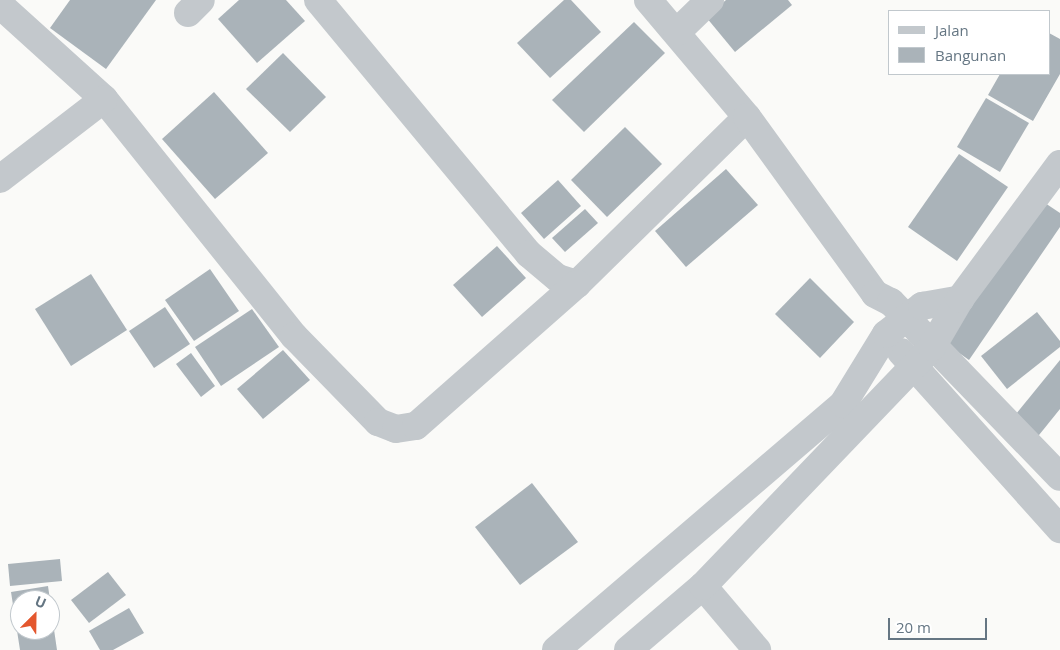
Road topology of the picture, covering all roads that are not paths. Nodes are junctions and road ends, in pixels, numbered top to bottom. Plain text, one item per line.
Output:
1 (318, 0) edge
2 (648, 0) edge
3 (710, 0) edge
4 (0, 5) edge
5 (677, 32) junction
6 (104, 99) junction
7 (747, 117) junction
8 (1060, 164) edge
9 (0, 179) edge
10 (576, 284) junction
11 (960, 300) junction
12 (896, 327) junction
13 (922, 356) junction
14 (1060, 477) edge
15 (1060, 529) edge
16 (703, 586) junction
17 (556, 650) edge
18 (628, 650) edge
19 (757, 650) edge

1 - 10 street
2 - 5 street
3 - 5 street
4 - 6 street
5 - 7 street
6 - 9 street
6 - 10 street
7 - 10 street
7 - 12 street
8 - 11 street
11 - 12 street
11 - 13 street
12 - 13 street
12 - 17 street
13 - 14 street
13 - 15 street
13 - 16 street
16 - 18 street
16 - 19 street

